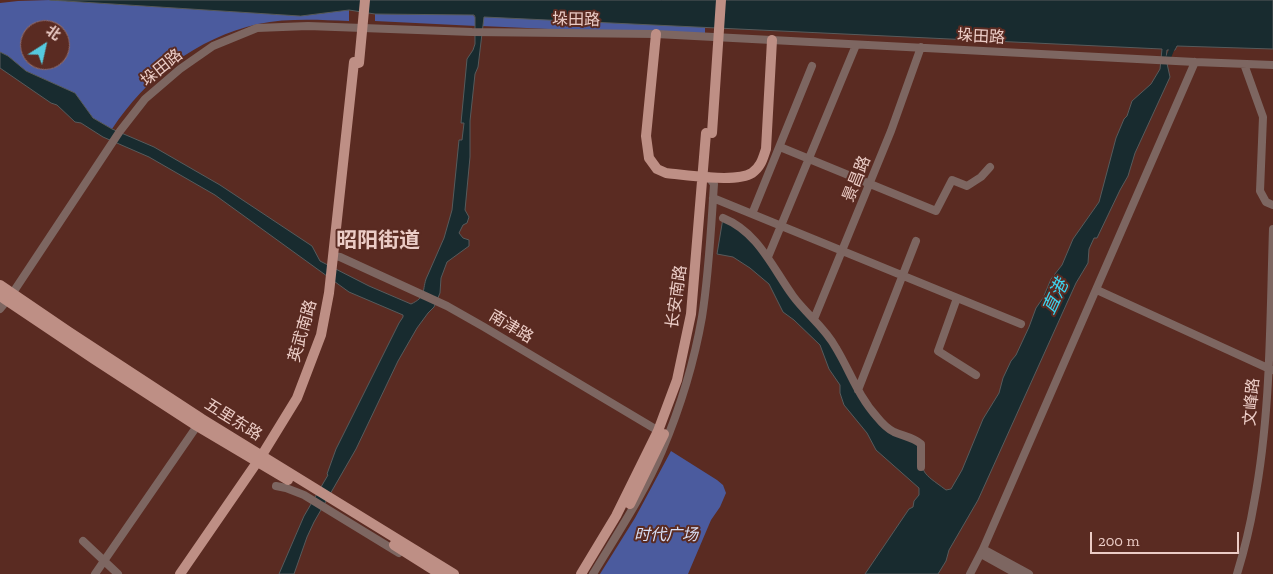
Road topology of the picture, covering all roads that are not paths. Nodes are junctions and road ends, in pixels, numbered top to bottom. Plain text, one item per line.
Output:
1 (360, 0) edge
2 (366, 0) edge
3 (714, 0) edge
4 (721, 0) edge
5 (656, 34) junction
6 (772, 40) junction
7 (856, 45) junction
8 (921, 48) junction
9 (1195, 62) junction
10 (356, 63) junction
11 (1244, 64) junction
12 (1273, 65) edge
13 (812, 66) dead end
14 (709, 133) junction
15 (780, 147) junction
16 (810, 159) junction
17 (990, 167) dead end
18 (705, 176) junction
19 (870, 183) junction
20 (713, 198) junction
21 (1273, 205) edge
22 (752, 214) junction
23 (723, 218) dead end
24 (782, 226) junction
25 (1273, 229) edge
26 (916, 241) dead end
27 (843, 250) junction
28 (768, 257) junction
29 (336, 261) junction
30 (902, 276) junction
31 (0, 285) edge
32 (1097, 290) junction
33 (957, 298) junction
34 (5, 300) edge
35 (814, 319) junction
36 (1021, 324) dead end
37 (1273, 356) edge
38 (1271, 370) edge
39 (976, 375) dead end
40 (858, 390) junction
41 (197, 426) junction
42 (663, 434) junction
43 (261, 459) junction
44 (921, 467) dead end
45 (276, 486) dead end
46 (304, 489) junction
47 (330, 505) junction
48 (83, 542) dead end
49 (982, 552) junction
50 (103, 561) junction
51 (95, 574) edge
52 (118, 574) edge
53 (180, 574) edge
54 (187, 574) edge
55 (432, 574) edge
56 (440, 574) edge
57 (454, 574) edge
58 (581, 574) edge
59 (588, 574) edge
60 (593, 574) edge
61 (970, 574) edge
62 (1017, 574) edge
63 (1029, 574) edge
64 (1239, 574) edge

1 - 10 main road
2 - 10 main road, bridge
3 - 14 main road, 长安南路
4 - 14 main road, 长安南路, bridge
5 - 6 street, 垛田路
5 - 18 main road
5 - 34 street, 垛田路
6 - 7 street, 垛田路
6 - 18 main road
7 - 8 street, 垛田路
7 - 16 street
8 - 9 street, 垛田路
8 - 19 street, 景昌路
9 - 11 street, 垛田路
9 - 32 street
10 - 29 main road, 英武南路
11 - 12 street, 垛田路
11 - 21 street
13 - 15 street
14 - 18 main road, 长安南路
15 - 16 street
15 - 22 street
16 - 19 street
16 - 24 street
17 - 19 street
18 - 20 street
18 - 42 main road, 长安南路
19 - 27 street, 景昌路
20 - 22 street
20 - 42 street
22 - 24 street
23 - 28 street
24 - 27 street
24 - 28 street
25 - 38 street, 文峰路
26 - 30 street
27 - 30 street
27 - 35 street, 景昌路
28 - 35 street
29 - 42 street, 南津路
29 - 43 main road, 英武南路
30 - 33 street
30 - 40 street
31 - 34 main road, 五里东路
32 - 38 street
32 - 49 street
33 - 36 street
33 - 39 street
34 - 41 main road, 五里东路
34 - 43 main road, 五里东路
35 - 40 street
37 - 38 street, 文峰路
38 - 64 street, 文峰路
40 - 44 street
41 - 43 main road, 五里东路
41 - 50 street
42 - 58 main road, 长安南路
42 - 59 main road, 长安南路
42 - 60 street
43 - 46 main road, 五里东路
43 - 53 main road, 英武南路
43 - 54 main road, 英武南路
45 - 46 street
46 - 47 main road, 五里东路
47 - 55 street
47 - 56 main road, 五里东路
47 - 57 main road, 五里东路
48 - 50 street
49 - 61 street
49 - 62 street
49 - 63 street
50 - 51 street
50 - 52 street

